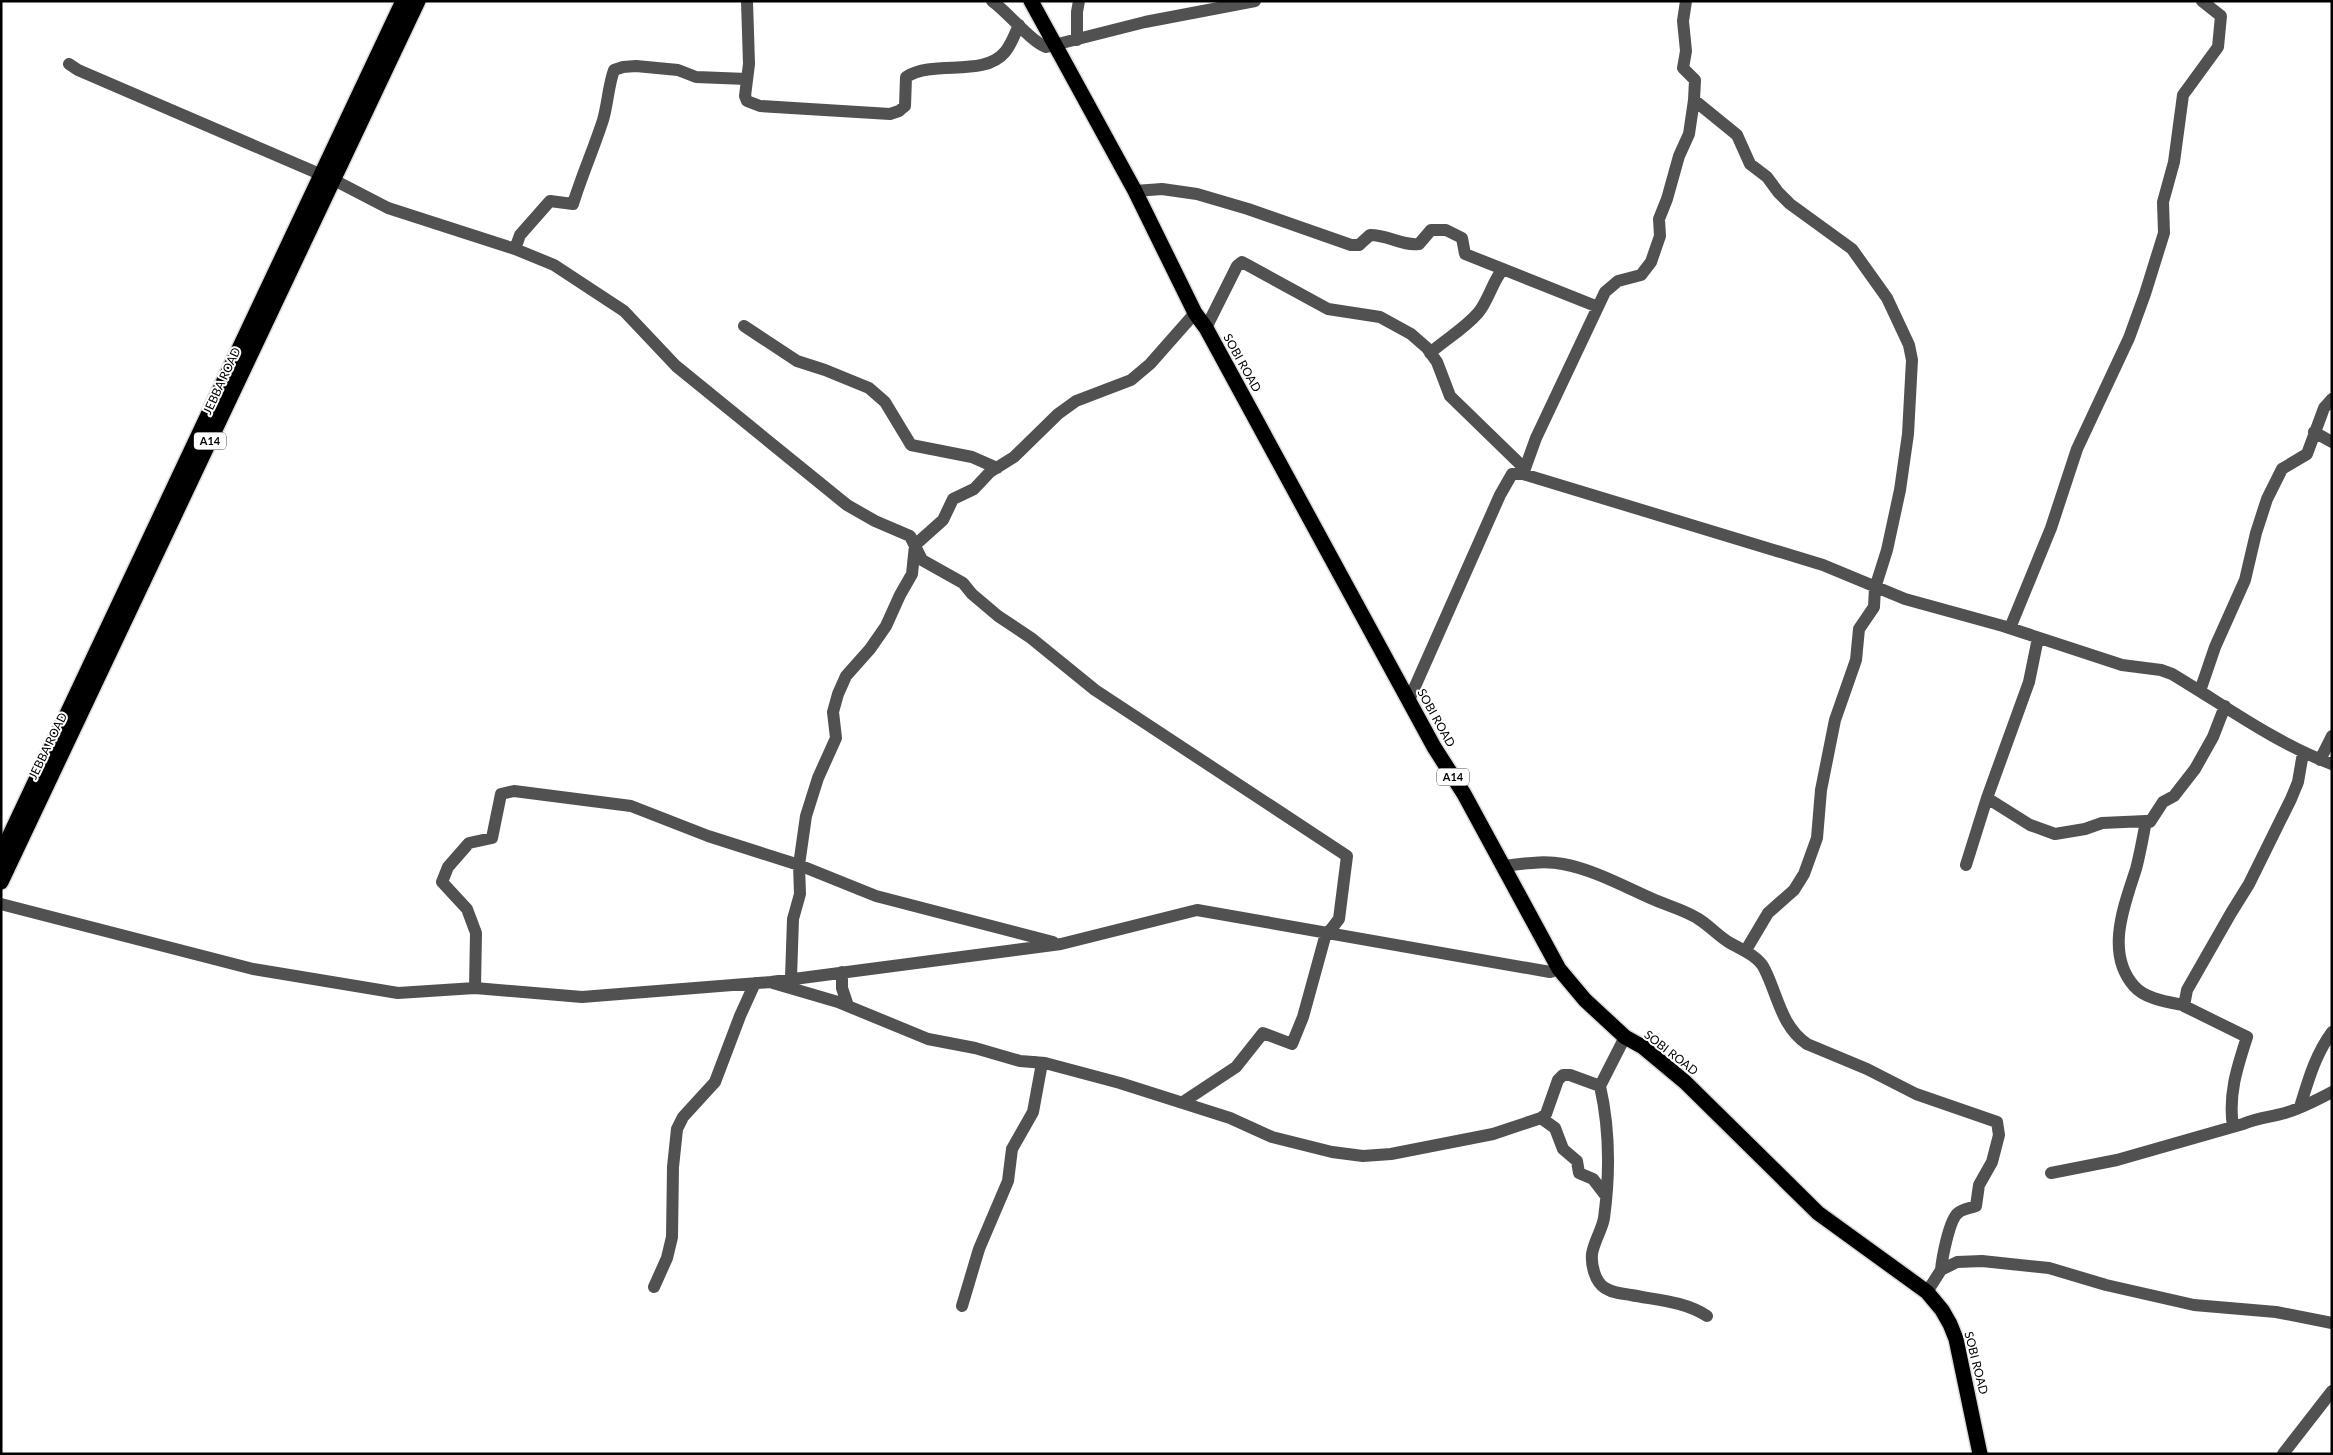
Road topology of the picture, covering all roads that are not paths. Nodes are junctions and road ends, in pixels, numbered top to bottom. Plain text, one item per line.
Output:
1 (403, 1) edge
2 (418, 1) edge
3 (747, 1) edge
4 (992, 1) edge
5 (1031, 1) edge
6 (1079, 1) edge
7 (1255, 1) edge
8 (1686, 1) edge
9 (2202, 1) edge
10 (1019, 25) junction
11 (1078, 40) junction
12 (1055, 46) junction
13 (69, 64) dead end
14 (747, 79) junction
15 (1694, 100) junction
16 (328, 177) junction
17 (1136, 191) junction
18 (516, 249) junction
19 (1504, 269) junction
20 (1598, 307) junction
21 (1196, 313) junction
22 (744, 326) dead end
23 (1206, 328) junction
24 (1430, 352) junction
25 (2332, 400) edge
26 (2314, 432) junction
27 (2332, 442) edge
28 (997, 468) junction
29 (1524, 471) junction
30 (915, 545) junction
31 (1875, 588) junction
32 (2010, 628) junction
33 (2038, 638) junction
34 (2200, 691) junction
35 (1409, 700) junction
36 (2226, 706) junction
37 (2332, 736) edge
38 (2303, 752) junction
39 (2326, 762) edge
40 (1987, 798) junction
41 (2146, 821) junction
42 (1, 854) edge
43 (799, 865) junction
44 (1966, 865) dead end
45 (1502, 866) junction
46 (1, 882) edge
47 (1, 904) edge
48 (1330, 932) junction
49 (1061, 944) junction
50 (1746, 950) junction
51 (1559, 969) junction
52 (842, 972) junction
53 (791, 978) junction
54 (771, 982) junction
55 (755, 983) junction
56 (475, 988) junction
57 (2184, 1005) junction
58 (848, 1006) junction
59 (2332, 1032) edge
60 (1625, 1037) junction
61 (1042, 1063) junction
62 (1600, 1086) junction
63 (2332, 1092) edge
64 (1182, 1102) junction
65 (2300, 1107) junction
66 (1541, 1118) junction
67 (2233, 1127) junction
68 (2051, 1173) dead end
69 (1606, 1196) junction
70 (1941, 1270) junction
71 (654, 1286) dead end
72 (1927, 1292) junction
73 (962, 1306) dead end
74 (1707, 1316) dead end
75 (2332, 1323) edge
76 (2332, 1391) edge
77 (1980, 1454) edge
78 (2283, 1454) edge

1 - 16 highway, A14
2 - 16 highway, JEBBA ROAD / A14
3 - 14 street
4 - 10 street
5 - 12 highway, SOBI ROAD / A14
6 - 11 street
7 - 11 street
8 - 15 street
9 - 32 street
10 - 12 street
10 - 14 street
11 - 12 street
12 - 17 highway, SOBI ROAD / A14
13 - 16 street
14 - 18 street
15 - 20 street
15 - 31 street
16 - 18 street
16 - 42 highway, A14
16 - 46 highway, JEBBA ROAD / A14
17 - 19 street
17 - 21 highway, SOBI ROAD / A14
18 - 30 street
19 - 20 street
19 - 24 street
20 - 29 street
21 - 23 highway, SOBI ROAD / A14
21 - 28 street
22 - 28 street
23 - 24 street
23 - 35 highway, SOBI ROAD / A14
24 - 29 street
25 - 26 street
26 - 27 street
26 - 34 street
28 - 30 street
29 - 31 street
29 - 35 street
30 - 43 street
30 - 48 street
31 - 32 street
31 - 50 street
32 - 33 street
33 - 34 street
33 - 40 street
34 - 36 street
35 - 45 highway, SOBI ROAD / A14
36 - 38 street
36 - 41 street
37 - 39 street
38 - 39 street
38 - 57 street
40 - 41 street
40 - 44 street
41 - 57 street
43 - 49 street
43 - 53 street
43 - 56 street
45 - 50 street
45 - 51 highway, SOBI ROAD / A14
47 - 56 street
48 - 49 street
48 - 51 street
48 - 64 street
49 - 52 street
50 - 70 street
51 - 60 highway, SOBI ROAD / A14
52 - 53 street
52 - 58 street
53 - 54 street
54 - 55 street
54 - 58 street
55 - 56 street
55 - 71 street
57 - 67 street
58 - 61 street
59 - 65 street
60 - 62 street
60 - 72 highway, SOBI ROAD / A14
61 - 64 street
61 - 73 street
62 - 66 street
62 - 69 street
63 - 65 street
64 - 66 street
65 - 67 street
66 - 69 street
67 - 68 street
69 - 74 street
70 - 72 street
70 - 75 street
72 - 77 highway, SOBI ROAD / A14
76 - 78 street

